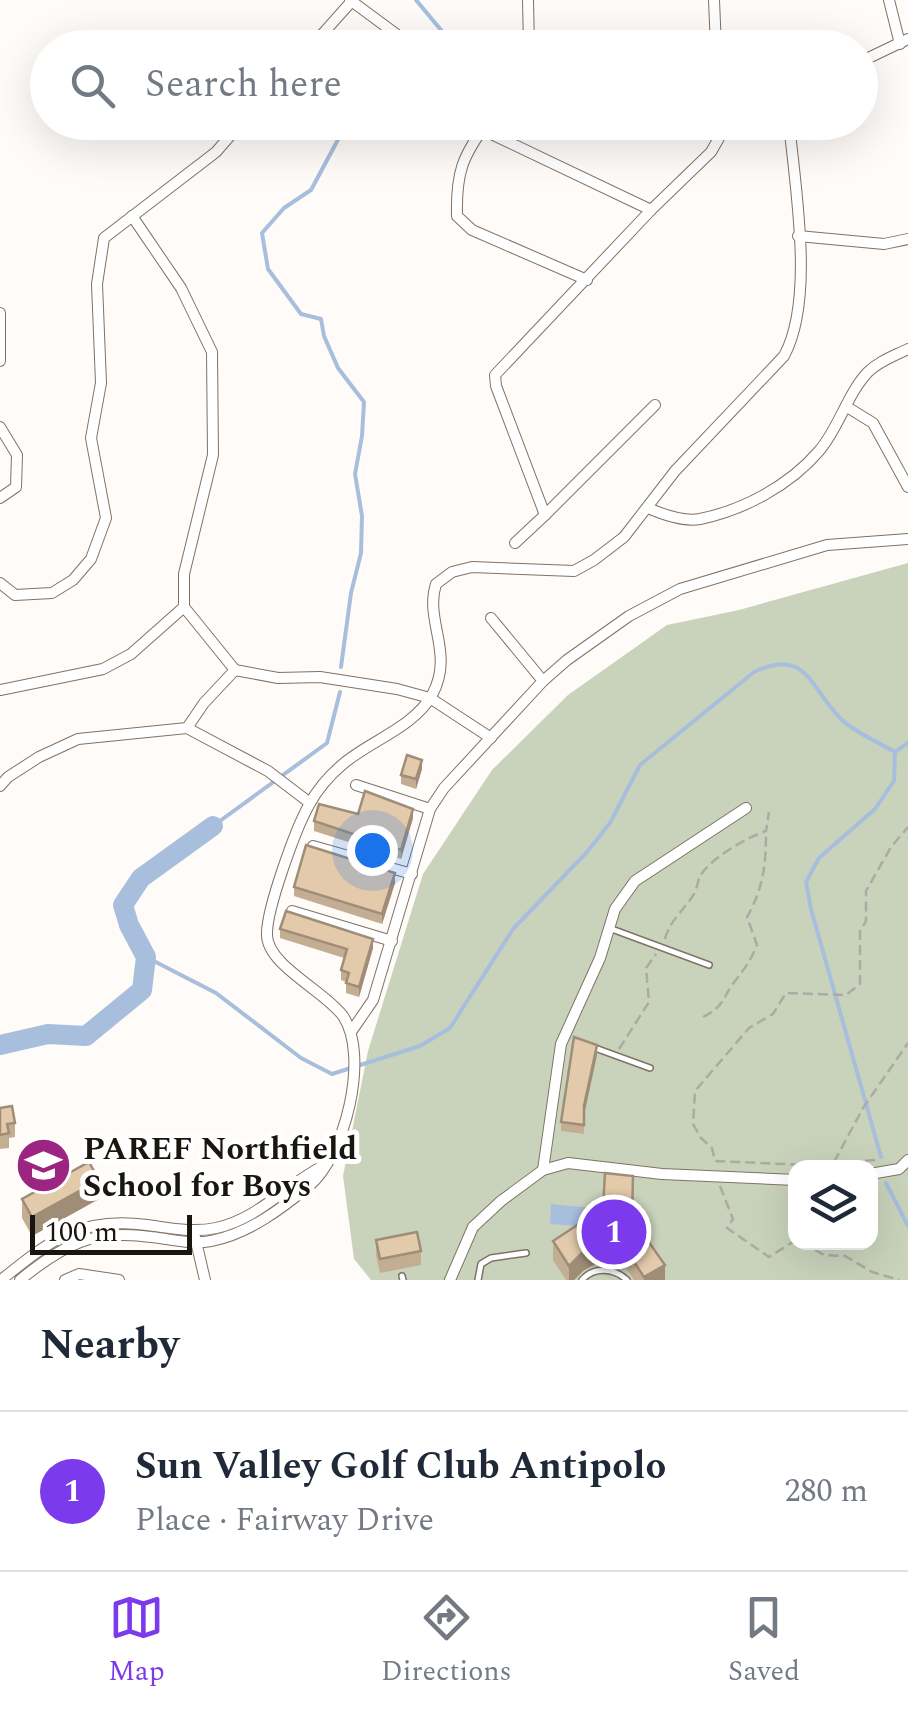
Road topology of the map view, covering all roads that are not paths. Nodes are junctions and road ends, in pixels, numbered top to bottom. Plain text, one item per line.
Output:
1 (528, 0) edge
2 (890, 0) edge
3 (351, 1) edge
4 (710, 2) edge
5 (326, 30) edge
6 (390, 30) edge
7 (529, 30) edge
8 (714, 30) edge
9 (904, 42) edge
10 (878, 54) edge
11 (226, 140) edge
12 (476, 140) edge
13 (513, 140) edge
14 (717, 140) edge
15 (791, 140) edge
16 (650, 210) junction
17 (132, 216) junction
18 (798, 236) junction
19 (908, 240) edge
20 (588, 280) junction
21 (0, 313) edge
22 (908, 349) edge
23 (0, 362) edge
24 (655, 405) dead end
25 (847, 407) junction
26 (0, 428) edge
27 (908, 487) edge
28 (0, 498) edge
29 (648, 508) junction
30 (545, 515) junction
31 (908, 539) edge
32 (516, 542) dead end
33 (0, 583) edge
34 (184, 607) junction
35 (491, 618) dead end
36 (235, 670) junction
37 (543, 681) junction
38 (0, 690) edge
39 (430, 698) junction
40 (187, 728) junction
41 (491, 738) junction
42 (356, 785) dead end
43 (0, 786) edge
44 (310, 803) junction
45 (746, 808) dead end
46 (430, 809) junction
47 (313, 846) edge
48 (412, 874) junction
49 (292, 910) edge
50 (609, 928) junction
51 (392, 941) junction
52 (709, 965) dead end
53 (351, 1032) junction
54 (564, 1036) junction
55 (650, 1068) dead end
56 (908, 1160) edge
57 (542, 1170) junction
58 (878, 1173) edge
59 (788, 1180) edge
60 (195, 1237) junction
61 (526, 1252) dead end
62 (2, 1280) edge
63 (20, 1280) edge
64 (64, 1280) edge
65 (119, 1280) edge
66 (205, 1280) edge
67 (450, 1280) edge
68 (478, 1280) edge
69 (582, 1280) edge
70 (627, 1280) edge

1 - 7 street
2 - 9 street
3 - 5 street
3 - 6 street
4 - 8 street
9 - 10 street
11 - 17 street
12 - 20 street
13 - 16 street
14 - 16 street
15 - 18 street
16 - 20 street
17 - 33 street
17 - 34 street
18 - 19 street
18 - 29 street
20 - 30 street
21 - 23 street
22 - 25 street
24 - 30 street
25 - 27 street
25 - 29 street
26 - 28 street
29 - 39 street
30 - 32 street
31 - 37 street
34 - 36 street
34 - 38 street
35 - 37 street
36 - 39 street
36 - 40 street
37 - 41 street
39 - 41 street
39 - 44 street
40 - 43 street
40 - 44 street
41 - 46 street
42 - 46 street
44 - 53 street
45 - 50 street
46 - 48 street
47 - 48 street
48 - 51 street
49 - 51 street
50 - 52 lane
50 - 54 street
51 - 53 street
53 - 60 street
54 - 55 lane
54 - 57 street
56 - 58 street
57 - 59 street
57 - 67 street
60 - 62 street
60 - 63 street
60 - 66 street
61 - 68 lane
64 - 65 street
69 - 70 lane

